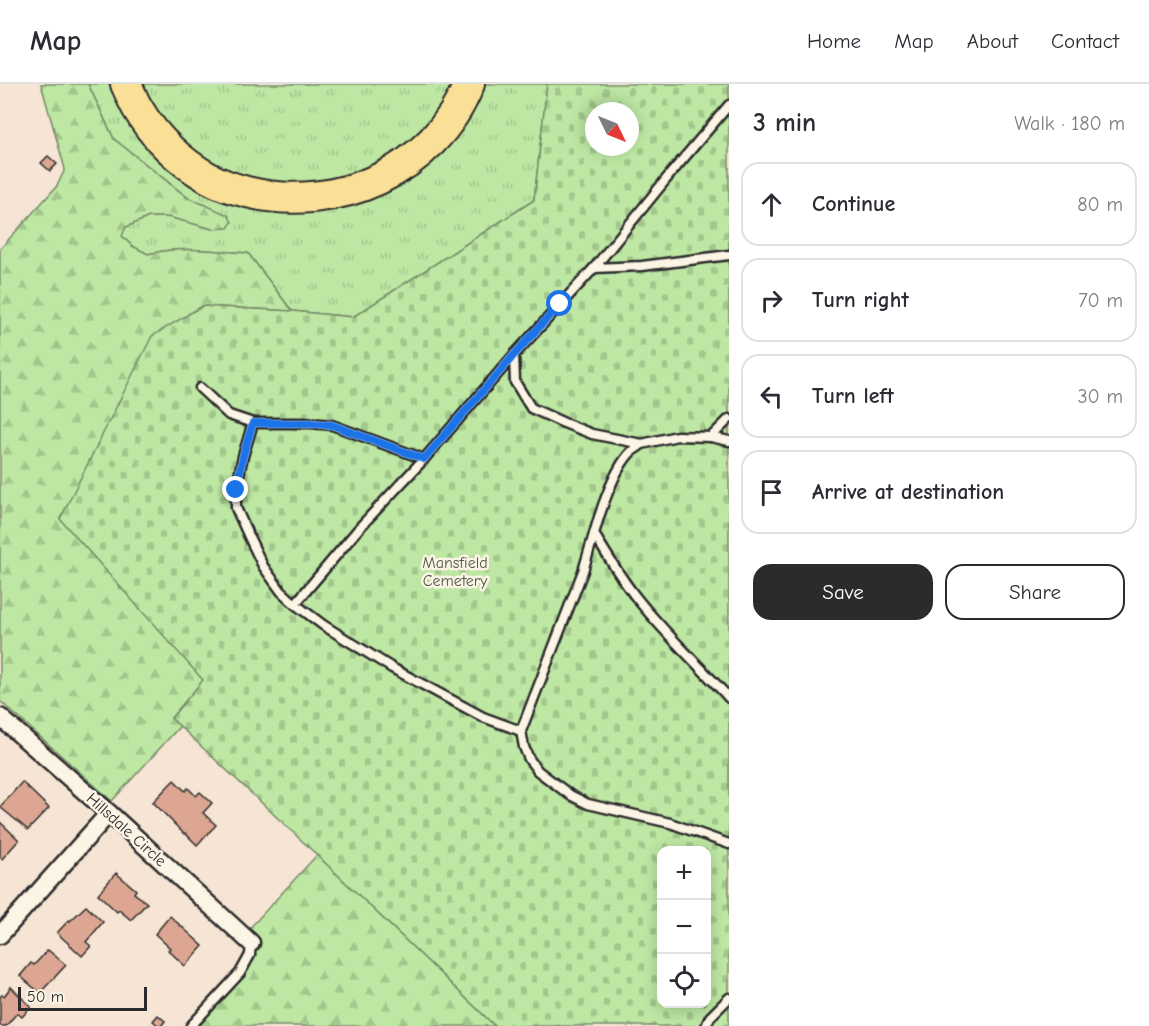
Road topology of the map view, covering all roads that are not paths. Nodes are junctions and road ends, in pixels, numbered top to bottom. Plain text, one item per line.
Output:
1 (126, 84) edge
2 (469, 84) edge
3 (729, 105) edge
4 (729, 255) edge
5 (594, 268) junction
6 (514, 355) junction
7 (200, 388) dead end
8 (729, 418) edge
9 (253, 423) junction
10 (711, 437) junction
11 (729, 441) edge
12 (642, 444) junction
13 (424, 459) junction
14 (594, 534) junction
15 (295, 604) junction
16 (729, 698) edge
17 (0, 717) edge
18 (521, 731) junction
19 (110, 813) junction
20 (729, 844) edge
21 (0, 935) edge
22 (251, 943) joint
23 (729, 998) edge
24 (191, 1026) edge
25 (706, 1026) edge

1 - 2 highway
3 - 5 lane
4 - 5 lane
5 - 6 lane
6 - 12 lane
6 - 13 lane
7 - 9 lane
8 - 10 lane
9 - 13 lane
9 - 15 lane
10 - 11 lane
10 - 12 lane
12 - 14 lane
13 - 15 lane
14 - 16 lane
14 - 18 lane
15 - 18 lane
17 - 19 street, Hillsdale Circle
18 - 20 lane
19 - 21 street
19 - 22 street, Hillsdale Circle
22 - 24 lane
23 - 25 lane

